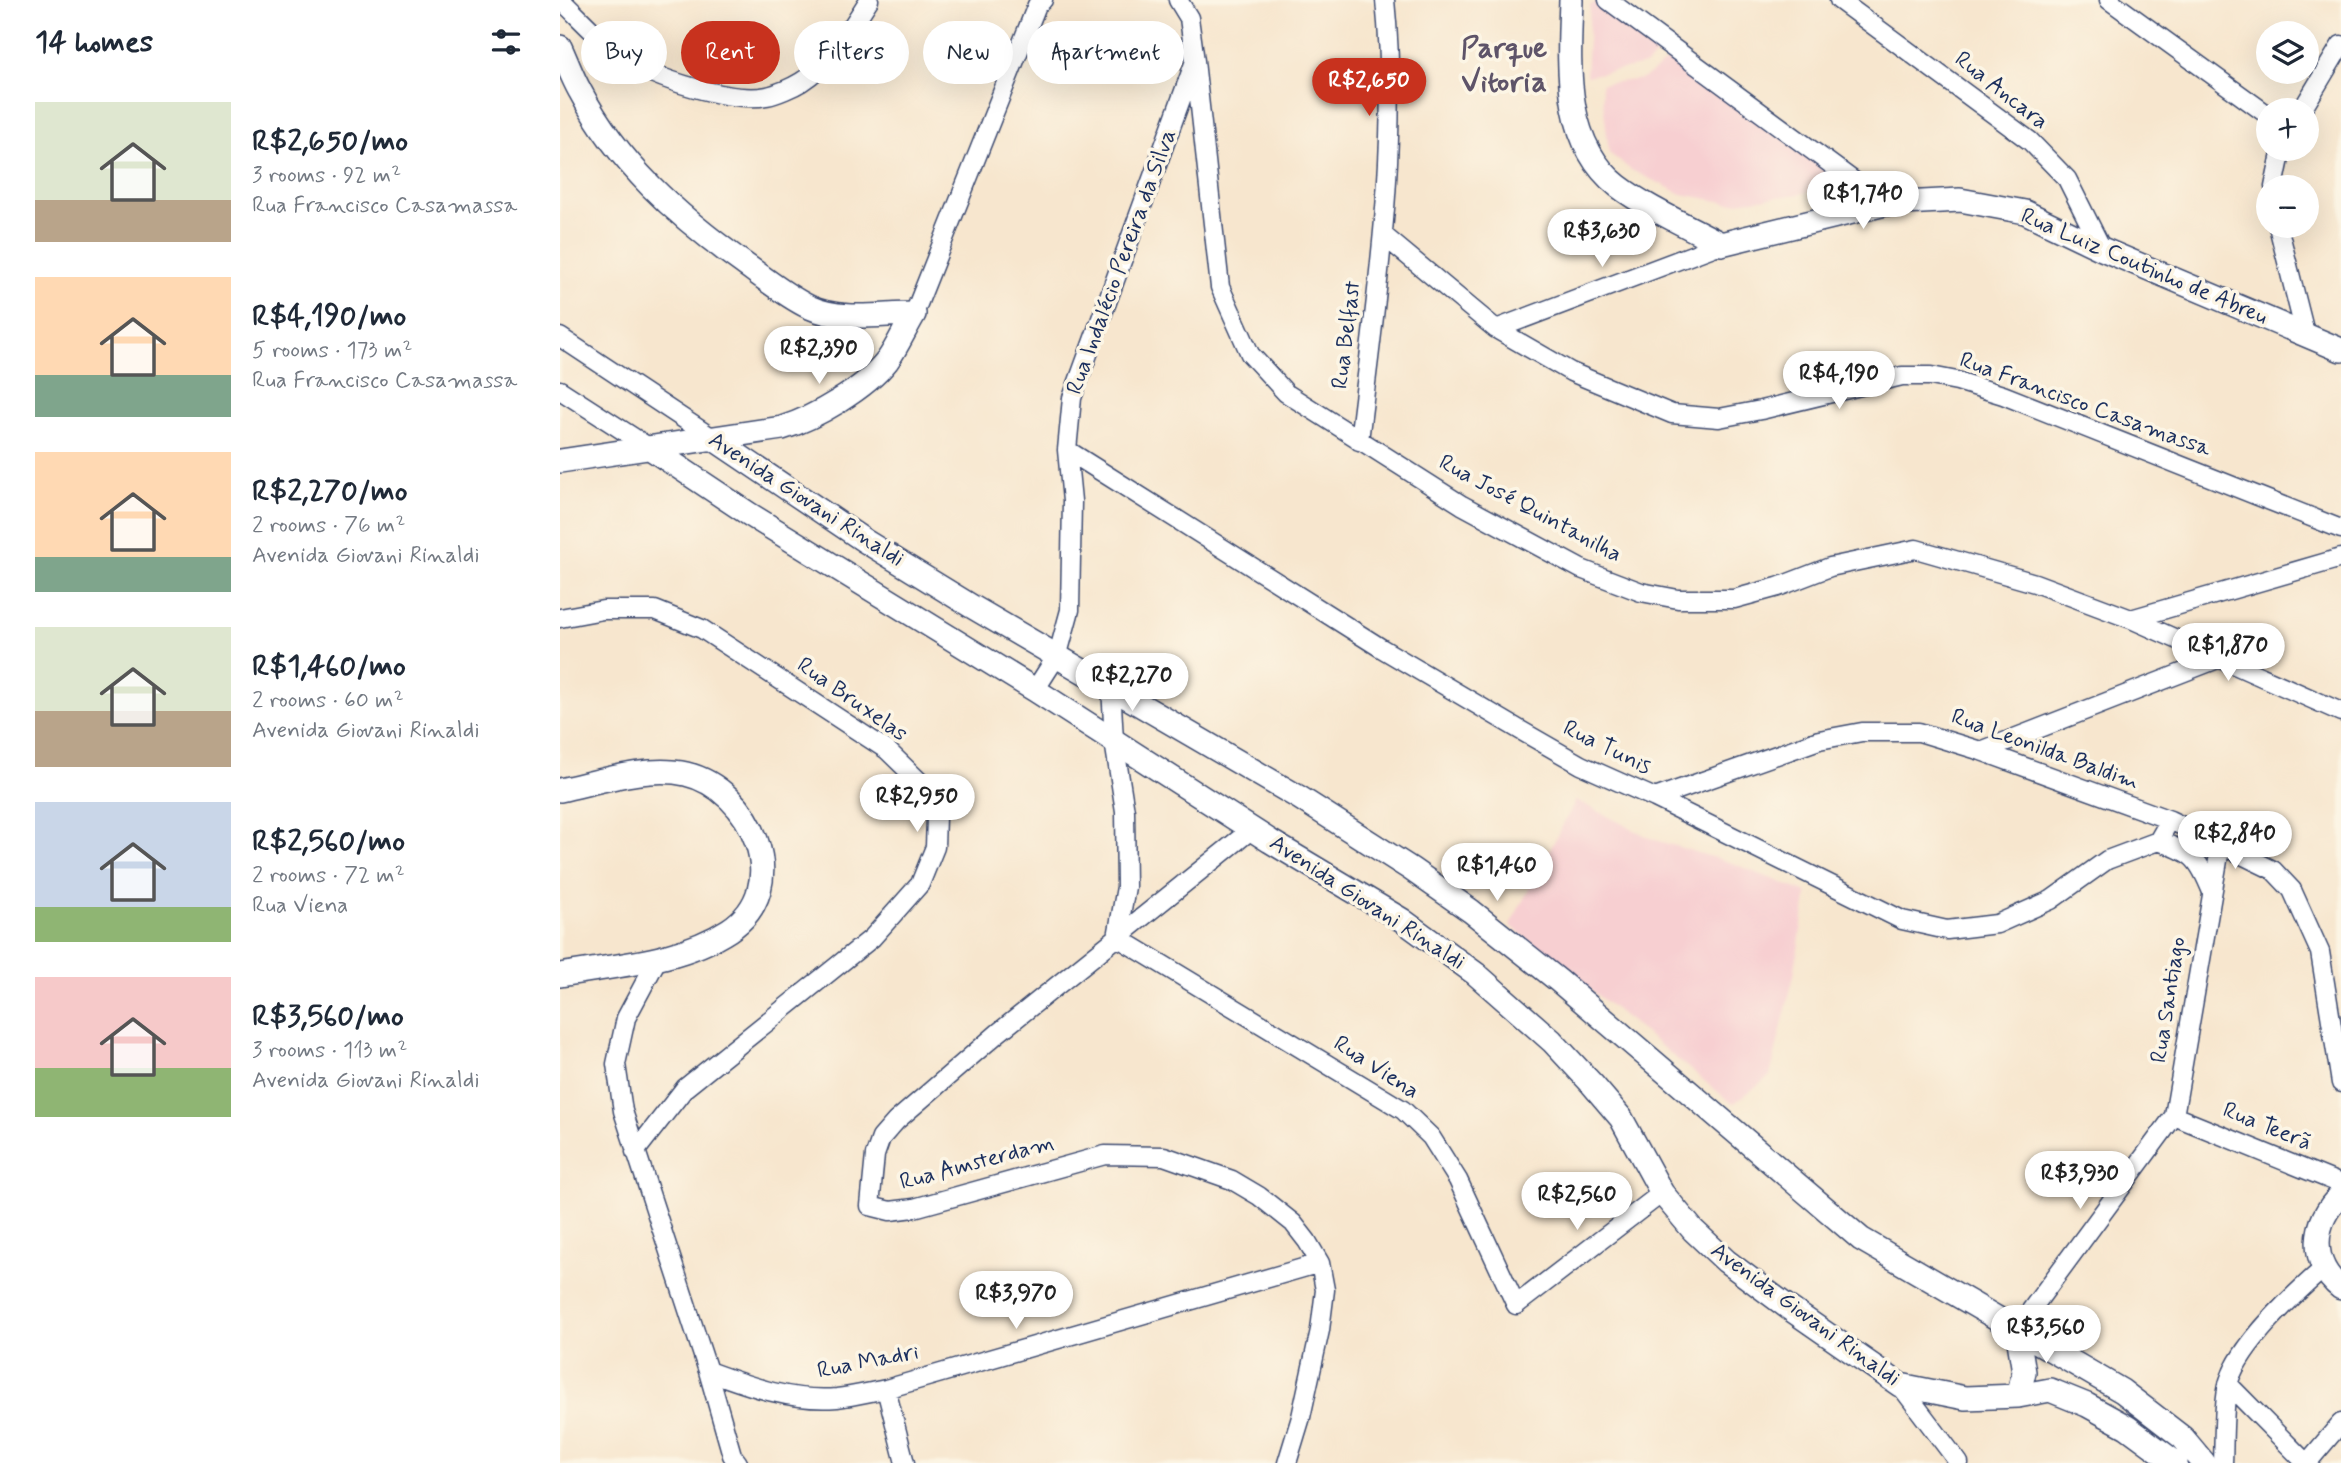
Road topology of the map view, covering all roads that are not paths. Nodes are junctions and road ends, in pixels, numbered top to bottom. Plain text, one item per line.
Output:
1 (561, 0) edge
2 (869, 0) edge
3 (1043, 0) edge
4 (1178, 0) edge
5 (1385, 0) edge
6 (1571, 0) edge
7 (1608, 0) edge
8 (1839, 0) edge
9 (2109, 0) edge
10 (2341, 45) edge
11 (560, 47) edge
12 (1195, 61) junction
13 (2309, 98) edge
14 (2256, 106) edge
15 (1885, 204) junction
16 (1383, 235) junction
17 (2281, 238) edge
18 (1721, 244) junction
19 (2102, 249) junction
20 (914, 314) junction
21 (1496, 329) junction
22 (560, 337) edge
23 (2306, 337) junction
24 (2341, 350) edge
25 (560, 390) edge
26 (745, 434) junction
27 (714, 439) junction
28 (1359, 441) junction
29 (650, 448) junction
30 (1067, 450) junction
31 (743, 458) junction
32 (560, 461) edge
33 (2341, 529) edge
34 (2341, 558) edge
35 (560, 618) edge
36 (2131, 619) junction
37 (1058, 654) junction
38 (2220, 658) junction
39 (1111, 686) junction
40 (1035, 690) junction
41 (2341, 712) edge
42 (1114, 741) junction
43 (1981, 751) junction
44 (560, 790) edge
45 (1655, 798) junction
46 (2170, 820) junction
47 (1252, 829) junction
48 (2158, 841) junction
49 (2221, 843) junction
50 (2212, 892) junction
51 (1117, 937) junction
52 (658, 958) junction
53 (560, 975) edge
54 (2341, 1083) edge
55 (2175, 1116) junction
56 (635, 1152) junction
57 (2341, 1184) edge
58 (1662, 1193) junction
59 (2341, 1195) edge
60 (1320, 1263) junction
61 (2323, 1269) junction
62 (2341, 1287) edge
63 (2017, 1329) junction
64 (708, 1371) junction
65 (2228, 1384) junction
66 (1900, 1385) junction
67 (886, 1388) junction
68 (2018, 1396) junction
69 (2341, 1423) edge
70 (738, 1463) edge
71 (905, 1463) edge
72 (1287, 1463) edge
73 (1959, 1463) edge
74 (2176, 1463) edge
75 (2204, 1463) edge
76 (2223, 1463) edge
77 (2306, 1463) edge

1 - 2 street
3 - 20 street
4 - 12 street, Rua Indalécio Pereira da Silva
5 - 16 street
6 - 18 street
7 - 15 street
8 - 19 street, Rua Ancara
9 - 14 street
10 - 13 street
11 - 20 street
12 - 28 street, Rua José Quintanilha
12 - 30 street, Rua Indalécio Pereira da Silva
15 - 18 street, Rua Luiz Coutinho de Abreu
15 - 19 street, Rua Luiz Coutinho de Abreu
16 - 21 street, Rua Francisco Casamassa
16 - 28 street, Rua Belfast
17 - 23 street
18 - 21 street
19 - 23 street, Rua Luiz Coutinho de Abreu
20 - 26 street
21 - 33 street, Rua Francisco Casamassa
22 - 27 street, Avenida Giovani Rinaldi
23 - 24 street, Rua Luiz Coutinho de Abreu
25 - 29 street, Avenida Giovani Rinaldi
26 - 27 street
26 - 31 street
27 - 29 street
27 - 31 street, Avenida Giovani Rinaldi
28 - 36 street, Rua José Quintanilha
29 - 32 street
29 - 40 street, Avenida Giovani Rinaldi
30 - 37 street, Rua Indalécio Pereira da Silva
30 - 45 street, Rua Tunis
31 - 37 street, Avenida Giovani Rinaldi
34 - 36 street
35 - 56 street, Rua Bruxelas
36 - 38 street, Rua José Quintanilha
37 - 39 street, Avenida Giovani Rinaldi
37 - 40 street
38 - 41 street, Rua José Quintanilha
38 - 43 street
39 - 42 street
39 - 63 street, Avenida Giovani Rinaldi
40 - 42 street, Avenida Giovani Rinaldi
42 - 47 street, Avenida Giovani Rinaldi
42 - 51 street
43 - 45 street, Rua Leonilda Baldim
43 - 46 street, Rua Leonilda Baldim
44 - 52 street
45 - 48 street, Rua Tunis
46 - 48 street
46 - 49 street, Rua Leonilda Baldim
47 - 51 street, Rua Amsterdam
47 - 58 street, Avenida Giovani Rinaldi
48 - 50 street
49 - 50 street
49 - 54 street, Rua Leonilda Baldim
50 - 55 street, Rua Santiago
51 - 58 street, Rua Viena
51 - 60 street, Rua Amsterdam
52 - 53 street
52 - 56 street
55 - 57 street, Rua Teerã
55 - 63 street
56 - 64 street
58 - 66 street, Avenida Giovani Rinaldi
59 - 61 street
60 - 67 street, Rua Madri
60 - 72 street, Rua Amsterdam
61 - 62 street
61 - 65 street
63 - 68 street
63 - 75 street, Avenida Giovani Rinaldi
64 - 67 street, Rua Madri
64 - 70 street
65 - 76 street
65 - 77 street
66 - 68 street, Avenida Giovani Rinaldi
66 - 73 street
67 - 71 street
68 - 74 street, Avenida Giovani Rinaldi
69 - 77 street

